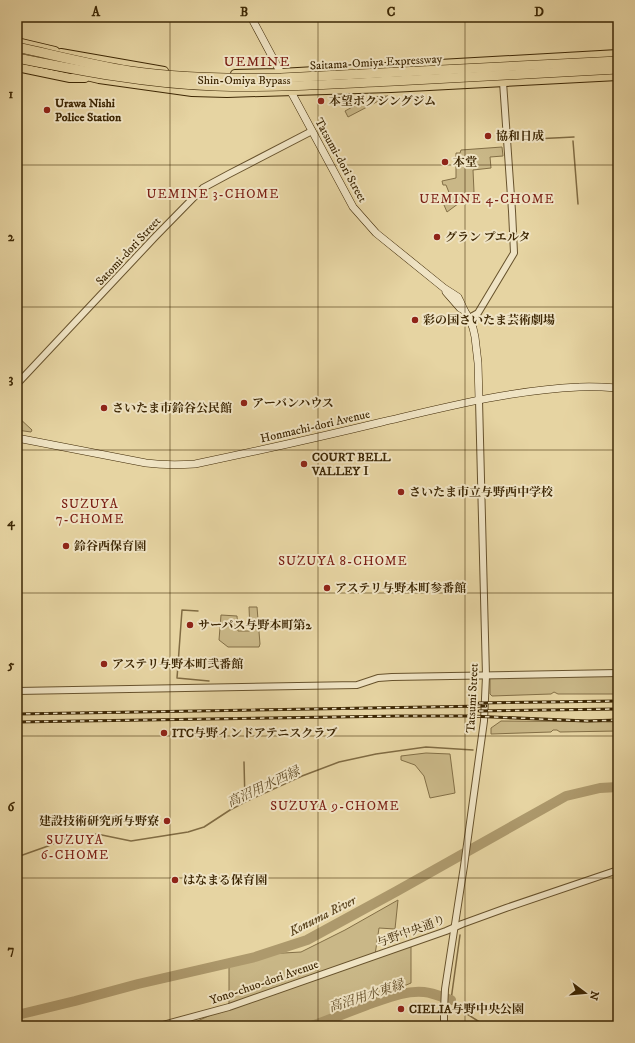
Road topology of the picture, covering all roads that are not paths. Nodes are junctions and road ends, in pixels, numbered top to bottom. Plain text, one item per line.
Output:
1 (251, 17) edge
2 (17, 42) edge
3 (17, 46) edge
4 (57, 52) junction
5 (618, 54) edge
6 (17, 58) edge
7 (618, 61) edge
8 (17, 67) edge
9 (618, 69) edge
10 (280, 73) junction
11 (618, 76) edge
12 (99, 79) junction
13 (503, 82) junction
14 (290, 92) junction
15 (312, 131) junction
16 (469, 318) junction
17 (17, 384) edge
18 (618, 388) edge
19 (479, 400) junction
20 (17, 438) edge
21 (618, 673) edge
22 (486, 676) junction
23 (17, 690) edge
24 (618, 870) edge
25 (454, 928) junction
26 (159, 1026) edge
27 (444, 1026) edge

1 - 10 main road, Tatsumi-dori Street
2 - 4 highway
3 - 4 highway, Shin-Omiya Bypass
3 - 7 highway, Saitama-Omiya Expressway, bridge
4 - 10 highway, Shin-Omiya Bypass
5 - 10 highway, Shin-Omiya Bypass
6 - 9 highway, Saitama-Omiya Expressway, bridge
6 - 12 highway, Shin-Omiya Bypass
8 - 12 highway
10 - 14 main road, Tatsumi-dori Street
11 - 13 highway, Shin-Omiya Bypass
12 - 14 highway, Shin-Omiya Bypass
13 - 14 highway, Shin-Omiya Bypass
13 - 16 street
14 - 15 main road, Tatsumi-dori Street
15 - 16 main road, Tatsumi-dori Street
15 - 17 street, Satomi-dori Street
16 - 19 main road, Tatsumi-dori Street
18 - 19 main road, Honmachi-dori Avenue
19 - 20 main road, Honmachi-dori Avenue
19 - 22 street, Tatsumi Street
21 - 22 street
22 - 23 street
22 - 25 street, Tatsumi Street
24 - 25 street, Yono-chuo-dori Avenue
25 - 26 street, Yono-chuo-dori Avenue
25 - 27 street, Tatsumi Street

